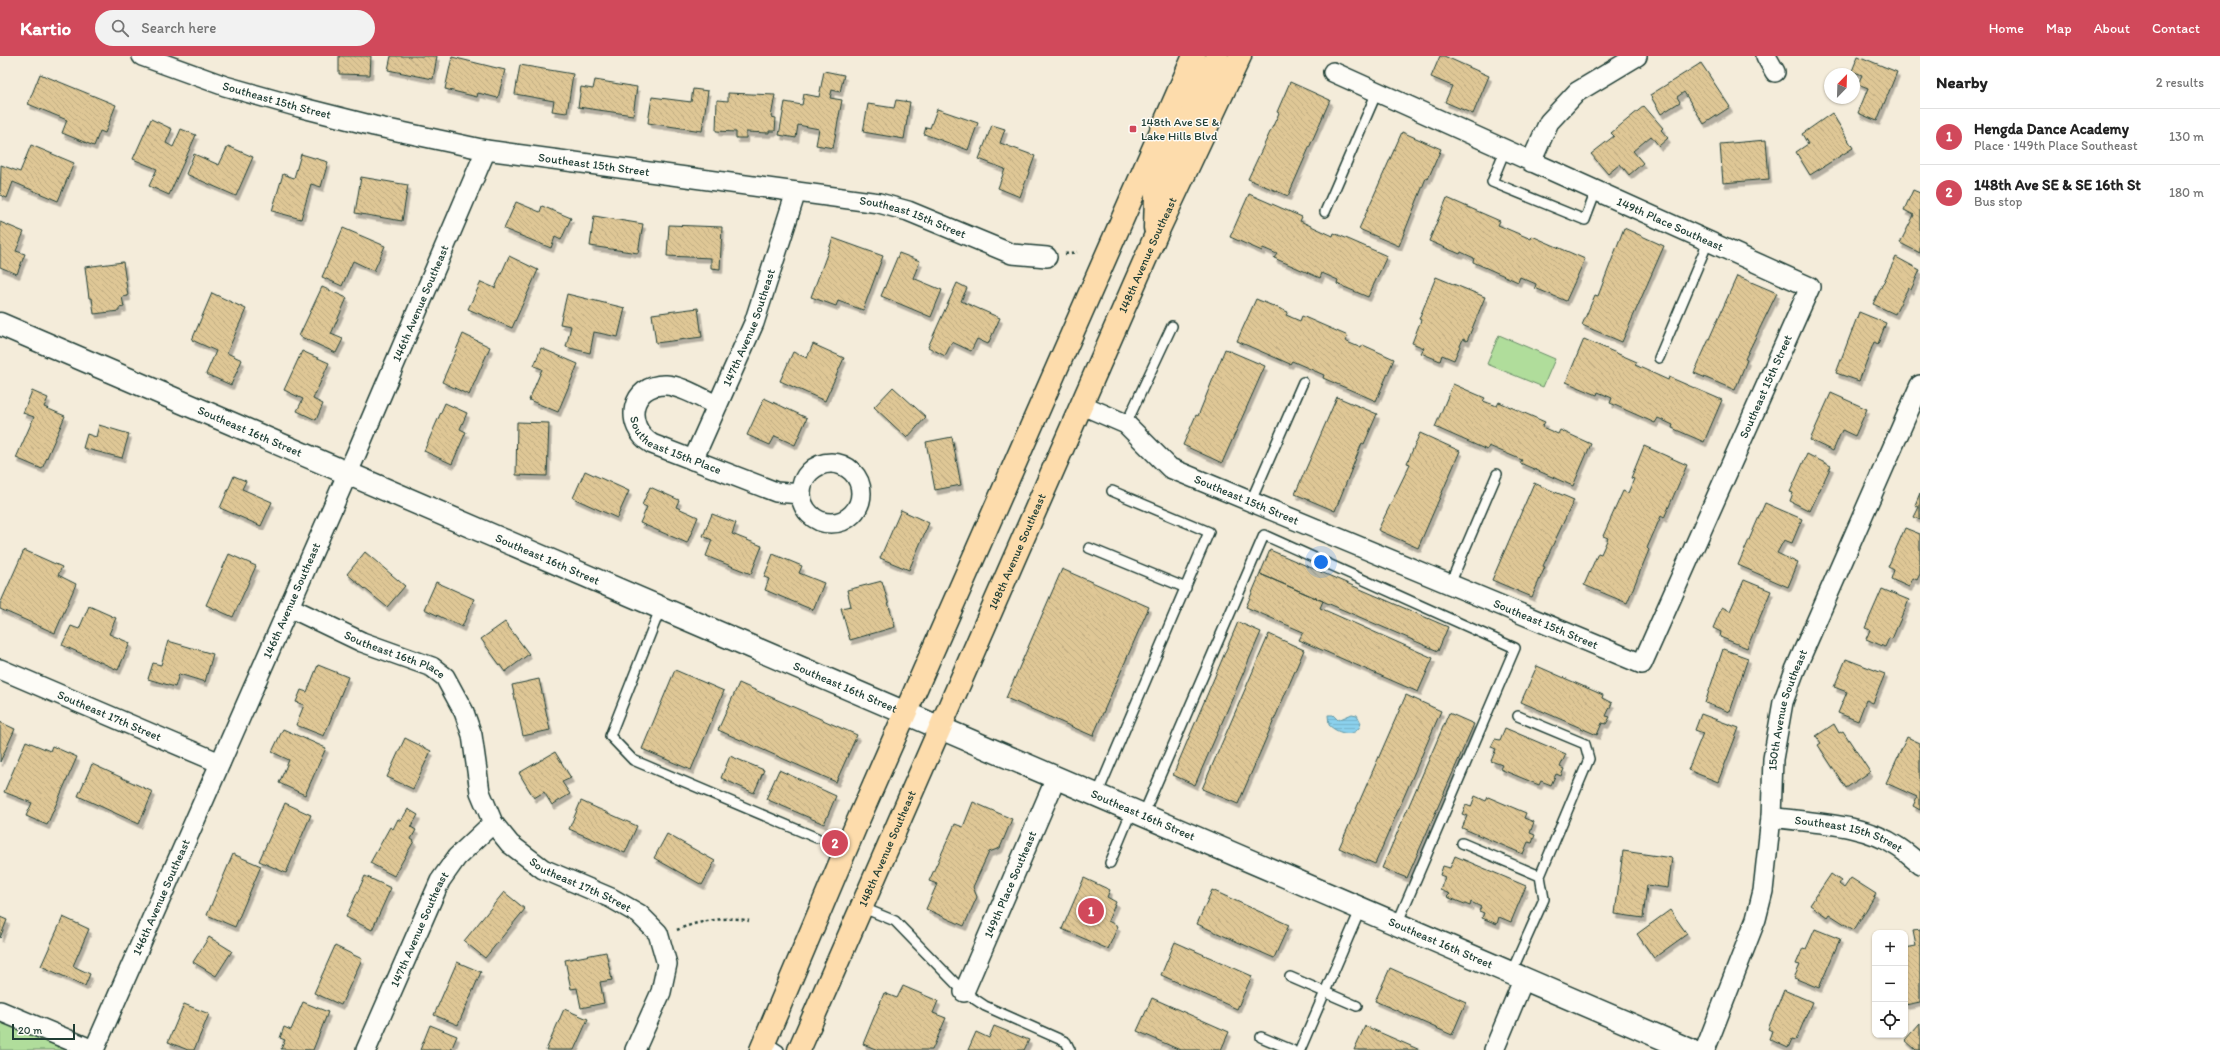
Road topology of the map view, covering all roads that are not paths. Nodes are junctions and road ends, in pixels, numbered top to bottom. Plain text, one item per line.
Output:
1 (142, 56) edge
2 (1194, 56) edge
3 (1217, 56) edge
4 (1240, 56) edge
5 (1637, 56) edge
6 (1766, 56) edge
7 (1332, 72) dead end
8 (1775, 72) dead end
9 (1377, 92) junction
10 (486, 150) junction
11 (1505, 150) junction
12 (1531, 162) junction
13 (1596, 191) junction
14 (796, 192) junction
15 (1325, 212) dead end
16 (1155, 237) junction
17 (1708, 242) junction
18 (1047, 257) dead end
19 (1810, 287) joint
20 (0, 324) edge
21 (1172, 326) dead end
22 (1659, 358) dead end
23 (1303, 382) dead end
24 (1920, 385) edge
25 (717, 405) junction
26 (1082, 405) junction
27 (1126, 424) junction
28 (693, 460) junction
29 (348, 473) junction
30 (1496, 474) dead end
31 (1112, 491) dead end
32 (801, 494) dead end
33 (1251, 501) junction
34 (1089, 548) dead end
35 (1450, 584) junction
36 (1186, 588) junction
37 (289, 607) junction
38 (661, 607) junction
39 (0, 669) edge
40 (907, 712) junction
41 (1518, 716) dead end
42 (940, 726) junction
43 (220, 763) junction
44 (1056, 778) junction
45 (1097, 795) junction
46 (1137, 813) junction
47 (1771, 817) junction
48 (493, 823) junction
49 (817, 838) dead end
50 (1462, 843) dead end
51 (1110, 863) dead end
52 (1920, 864) edge
53 (1540, 876) junction
54 (861, 907) junction
55 (1361, 908) junction
56 (1397, 924) junction
57 (1518, 976) junction
58 (1290, 977) dead end
59 (964, 992) junction
60 (1325, 992) junction
61 (1358, 1006) dead end
62 (0, 1011) edge
63 (1261, 1037) dead end
64 (768, 1047) edge
65 (93, 1050) edge
66 (366, 1050) edge
67 (635, 1050) edge
68 (799, 1050) edge
69 (1070, 1050) edge
70 (1292, 1050) edge
71 (1300, 1050) edge
72 (1494, 1050) edge
73 (1690, 1050) edge
74 (1705, 1050) edge

1 - 10 street, Southeast 15th Street
2 - 40 main road
3 - 16 main road
4 - 16 main road, 148th Avenue Southeast
5 - 12 street
6 - 8 street
7 - 9 street, 149th Place Southeast
9 - 11 street, 149th Place Southeast
9 - 15 lane
10 - 14 street, Southeast 15th Street
10 - 29 street, 146th Avenue Southeast
11 - 12 street, 149th Place Southeast
11 - 13 lane
12 - 13 street, 149th Place Southeast
13 - 17 street, 149th Place Southeast
14 - 18 street, Southeast 15th Street
14 - 25 street, 147th Avenue Southeast
16 - 26 main road, 148th Avenue Southeast
17 - 19 street, 149th Place Southeast
17 - 22 lane
19 - 35 street, Southeast 15th Street
20 - 29 street, Southeast 16th Street
21 - 27 lane
23 - 33 lane
24 - 47 street, 150th Avenue Southeast
25 - 28 street, 147th Avenue Southeast
25 - 28 street, Southeast 15th Place
26 - 27 street, Southeast 15th Street
26 - 42 main road, 148th Avenue Southeast
27 - 33 street, Southeast 15th Street
28 - 32 street, Southeast 15th Place
29 - 37 street, 146th Avenue Southeast
29 - 38 street, Southeast 16th Street
30 - 35 lane
31 - 36 lane
33 - 35 street, Southeast 15th Street
34 - 36 lane
36 - 45 lane
37 - 43 street, 146th Avenue Southeast
37 - 48 street, Southeast 16th Place
38 - 40 street, Southeast 16th Street
38 - 49 lane
39 - 43 street, Southeast 17th Street
40 - 42 street, Southeast 16th Street
40 - 64 main road
41 - 53 lane
42 - 44 street, Southeast 16th Street
42 - 54 main road, 148th Avenue Southeast
43 - 65 street, 146th Avenue Southeast
44 - 45 street, Southeast 16th Street
44 - 59 street, 149th Place Southeast
45 - 46 street, Southeast 16th Street
46 - 51 lane
46 - 55 street, Southeast 16th Street
46 - 56 lane
47 - 52 street, Southeast 15th Street
47 - 74 street, 150th Avenue Southeast
48 - 66 street, 147th Avenue Southeast
48 - 67 street, Southeast 17th Street
50 - 53 lane
53 - 57 lane
54 - 59 lane
54 - 68 main road, 148th Avenue Southeast
55 - 56 street, Southeast 16th Street
55 - 60 lane
56 - 57 street, Southeast 16th Street
57 - 72 street
57 - 73 street, Southeast 16th Street
58 - 60 lane
59 - 69 lane
60 - 61 lane
60 - 71 lane
62 - 65 street
63 - 70 lane

